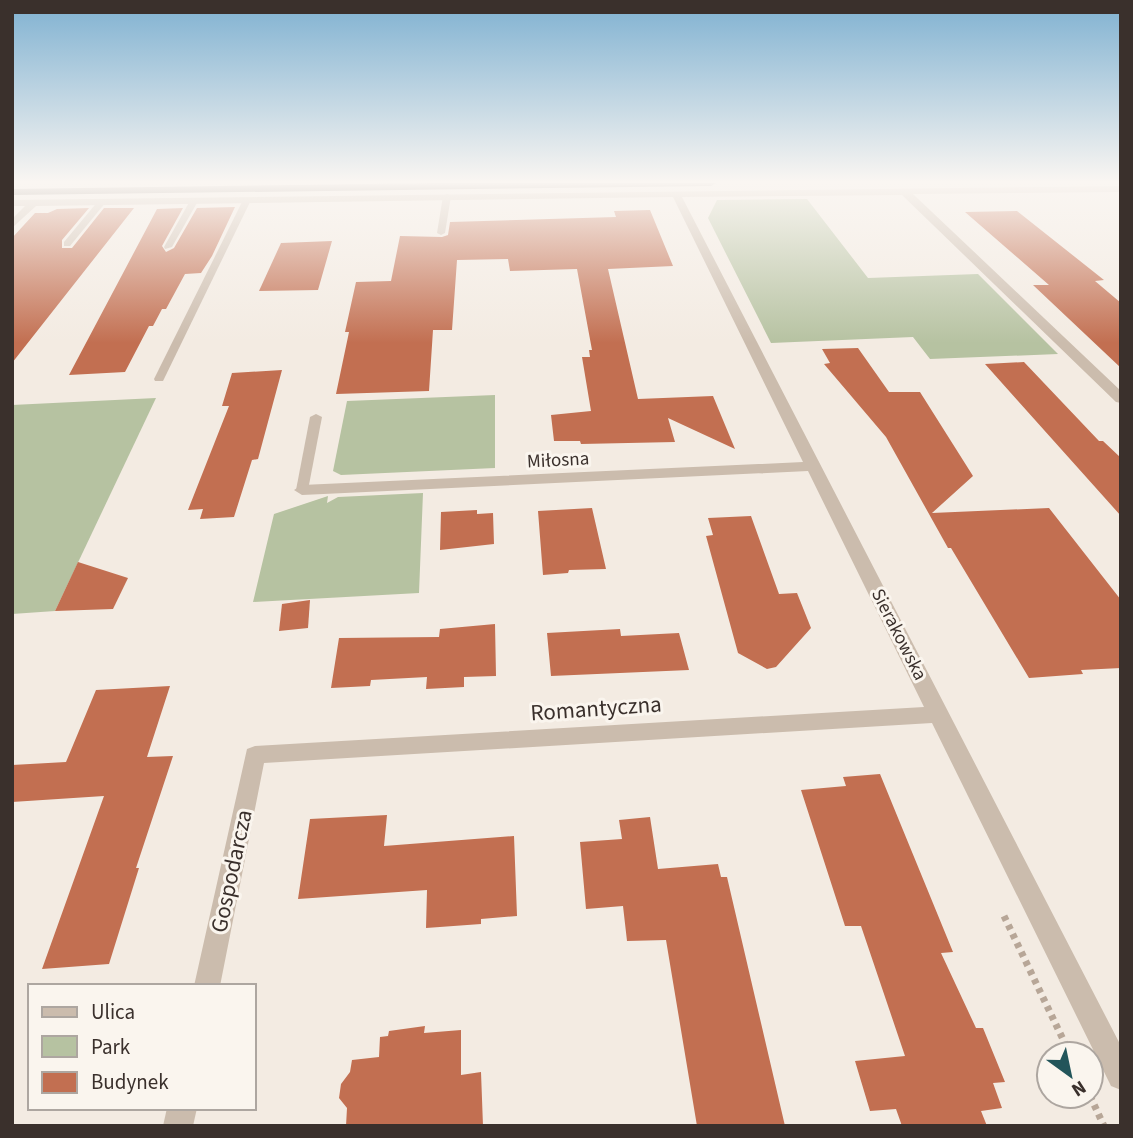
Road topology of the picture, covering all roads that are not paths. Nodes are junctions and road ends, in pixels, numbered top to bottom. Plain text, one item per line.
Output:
1 (74, 236) edge
2 (174, 236) edge
3 (229, 236) edge
4 (698, 236) edge
5 (951, 236) edge
6 (67, 244) dead end
7 (168, 247) dead end
8 (159, 379) dead end
9 (1121, 399) edge
10 (316, 417) dead end
11 (815, 466) junction
12 (302, 490) joint
13 (940, 713) junction
14 (255, 755) joint
15 (207, 984) edge
16 (1121, 1076) edge

1 - 6 lane
2 - 7 lane
3 - 8 lane
4 - 11 street, Sierakowska
5 - 9 street
10 - 12 lane
11 - 12 street, Miłosna
11 - 13 street, Sierakowska
13 - 14 street, Romantyczna
13 - 16 street, Sierakowska
14 - 15 street, Gospodarcza

